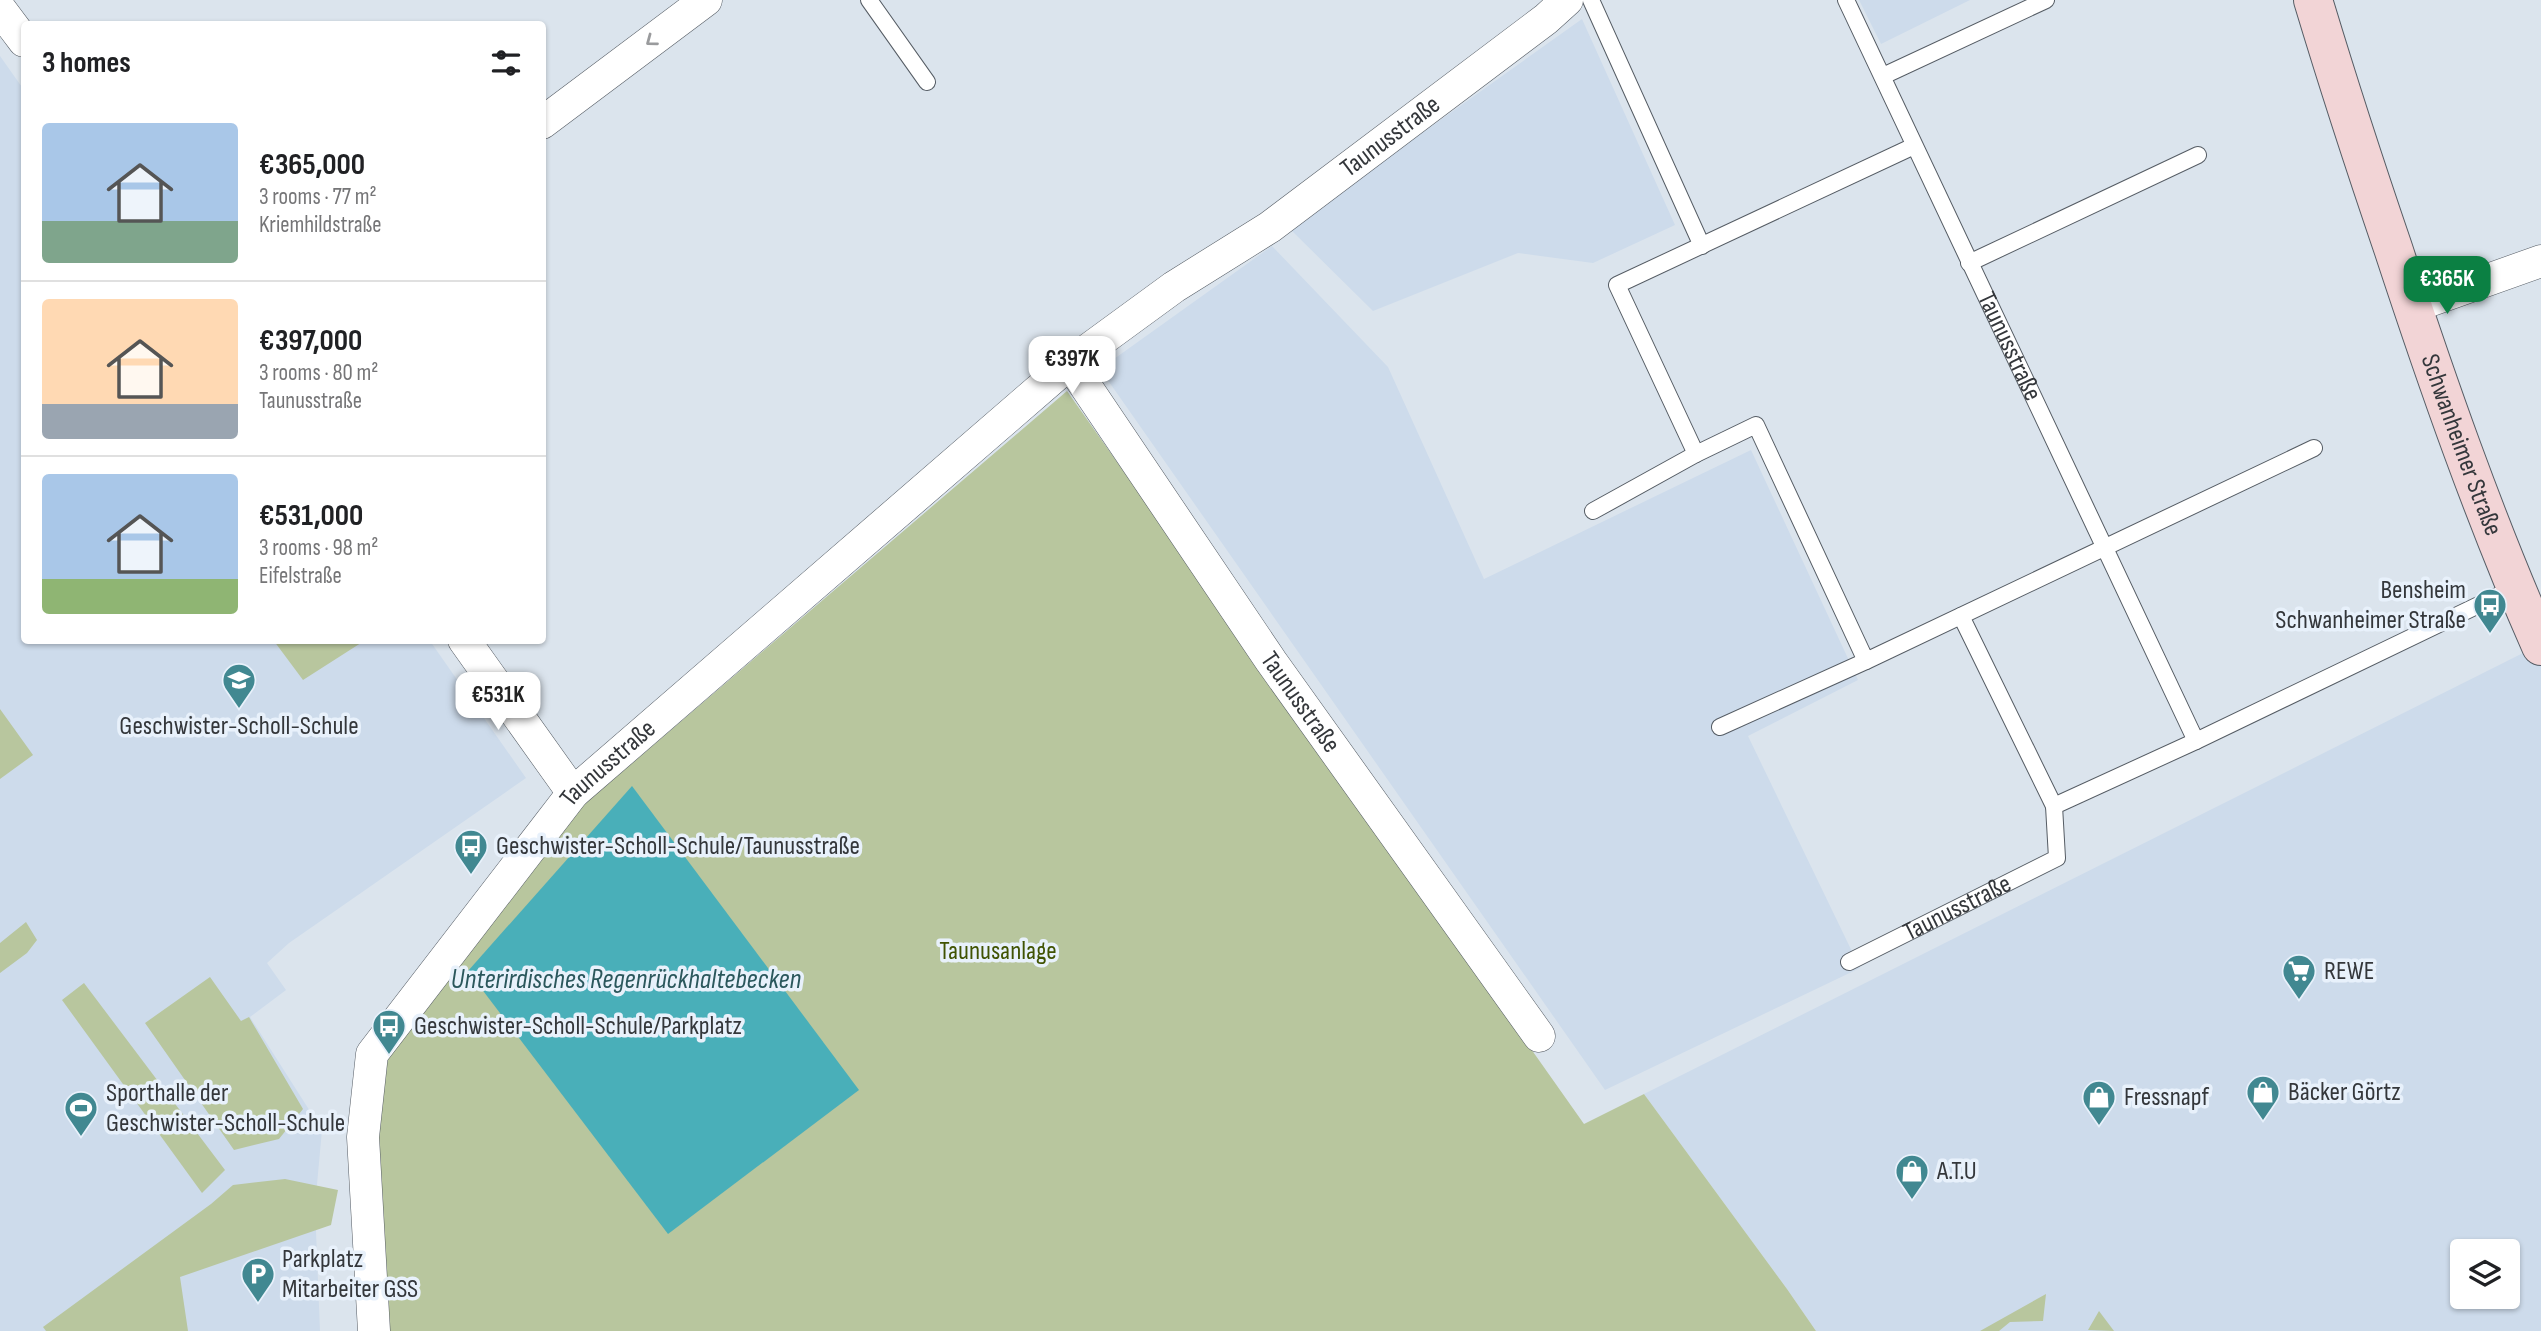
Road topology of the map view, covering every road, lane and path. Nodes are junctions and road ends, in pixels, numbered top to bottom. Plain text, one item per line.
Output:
1 (706, 0) edge
2 (869, 0) edge
3 (1591, 0) edge
4 (1846, 0) edge
5 (2046, 0) edge
6 (2313, 0) edge
7 (1551, 6) edge
8 (0, 9) edge
9 (21, 37) edge
10 (1882, 76) junction
11 (928, 82) dead end
12 (546, 120) edge
13 (1914, 146) junction
14 (2199, 155) dead end
15 (1702, 246) junction
16 (2541, 261) edge
17 (1969, 263) junction
18 (2412, 307) junction
19 (1070, 363) junction
20 (2314, 448) dead end
21 (1696, 454) junction
22 (1593, 511) dead end
23 (2104, 547) junction
24 (2516, 587) junction
25 (1961, 616) junction
26 (467, 644) edge
27 (2541, 646) edge
28 (1866, 661) junction
29 (1720, 727) dead end
30 (2196, 741) junction
31 (573, 793) junction
32 (2054, 806) junction
33 (1849, 962) dead end
34 (1539, 1036) dead end
35 (374, 1331) edge

1 -> 12 street
2 - 11 lane
3 - 15 lane
4 - 10 lane, Taunusstraße
5 - 10 lane
6 - 18 main road, Schwanheimer Straße
7 - 19 street, Taunusstraße
8 - 9 street
10 - 13 lane, Taunusstraße
13 - 15 lane
13 - 17 lane, Taunusstraße
14 - 17 lane
15 - 21 lane
16 - 18 street
17 - 23 lane, Taunusstraße
18 - 24 main road, Schwanheimer Straße
19 - 31 street, Taunusstraße
19 - 34 street, Taunusstraße
20 - 23 lane
21 - 22 lane
21 - 28 lane
23 - 25 lane
23 - 30 lane, Taunusstraße
24 - 27 main road, Schwanheimer Straße
24 - 30 lane
25 - 28 lane
25 - 32 lane, Taunusstraße
26 - 31 street
28 - 29 lane
30 - 32 lane
31 - 35 street, Taunusstraße
32 - 33 lane, Taunusstraße

